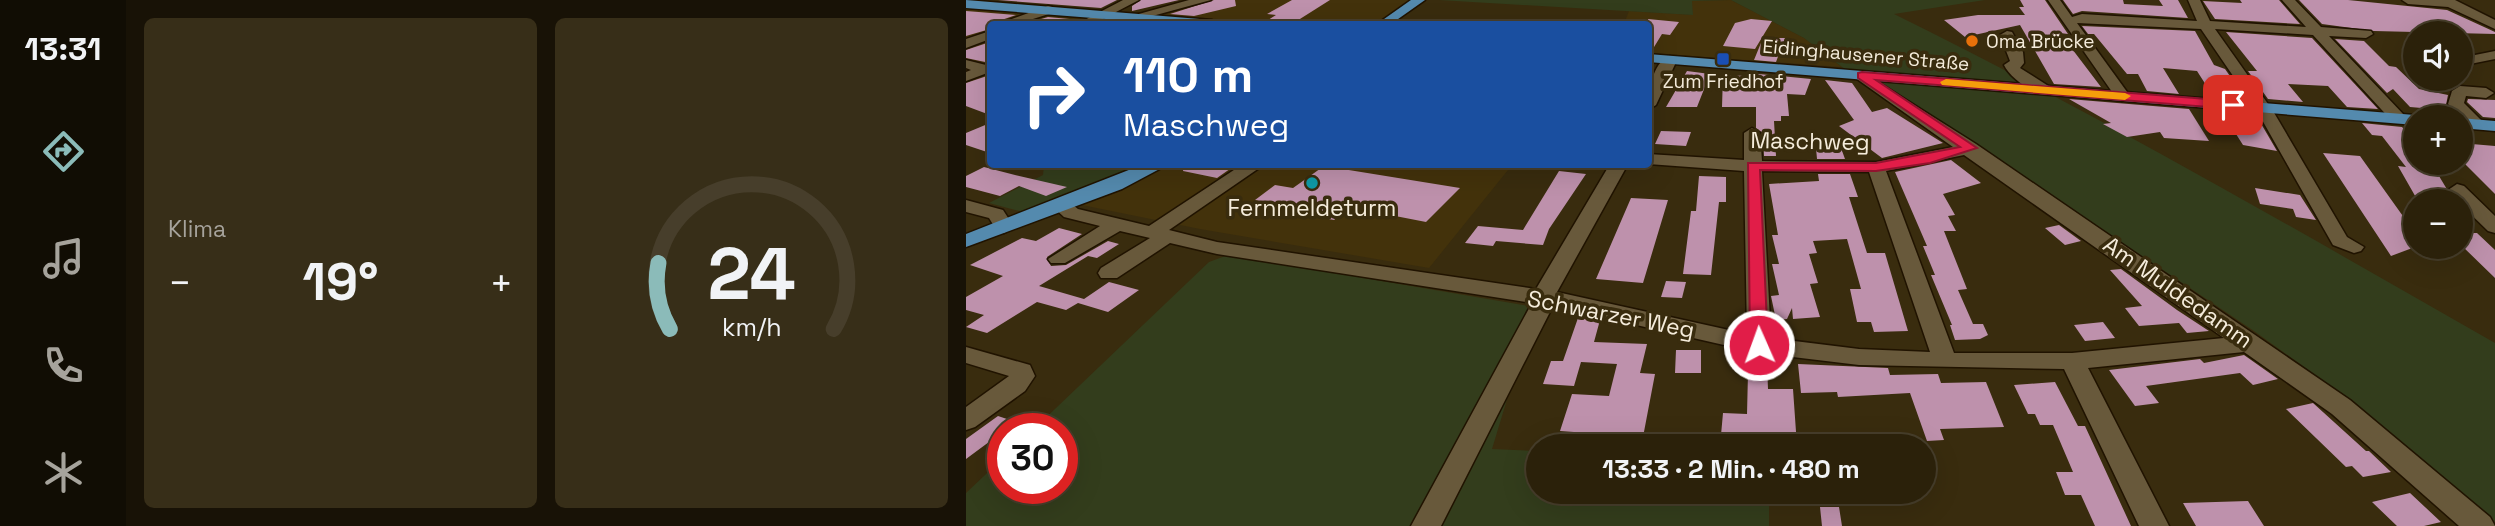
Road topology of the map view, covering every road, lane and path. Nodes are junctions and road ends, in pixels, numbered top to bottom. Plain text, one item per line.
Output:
1 (1205, 0) edge
2 (1421, 0) edge
3 (2054, 0) edge
4 (2194, 0) edge
5 (2288, 0) edge
6 (2408, 0) edge
7 (2448, 1) edge
8 (1130, 2) edge
9 (966, 4) edge
10 (1048, 10) junction
11 (1105, 15) junction
12 (1134, 17) junction
13 (1022, 21) edge
14 (1091, 21) edge
15 (1179, 21) edge
16 (1388, 21) edge
17 (1409, 21) edge
18 (2068, 22) junction
19 (2495, 25) edge
20 (2206, 26) junction
21 (987, 29) edge
22 (2315, 32) junction
23 (966, 34) edge
24 (2366, 34) dead end
25 (2007, 35) dead end
26 (987, 36) edge
27 (966, 44) edge
28 (2021, 46) dead end
29 (987, 55) edge
30 (2495, 55) edge
31 (1652, 58) edge
32 (2473, 59) edge
33 (1671, 60) junction
34 (966, 64) edge
35 (2014, 71) junction
36 (966, 77) edge
37 (1870, 77) junction
38 (966, 85) edge
39 (987, 86) edge
40 (2045, 90) junction
41 (2490, 95) edge
42 (2122, 96) junction
43 (1652, 97) edge
44 (2457, 105) edge
45 (2261, 107) junction
46 (2398, 118) junction
47 (2403, 119) edge
48 (2473, 124) edge
49 (2495, 126) edge
50 (1752, 133) dead end
51 (1970, 148) junction
52 (1652, 159) edge
53 (1753, 166) junction
54 (1876, 167) junction
55 (1151, 168) edge
56 (1251, 168) edge
57 (1617, 168) edge
58 (966, 206) edge
59 (1062, 206) junction
60 (2473, 206) edge
61 (1117, 224) junction
62 (1004, 227) junction
63 (2495, 227) edge
64 (1160, 234) junction
65 (966, 241) edge
66 (2354, 247) dead end
67 (1058, 259) dead end
68 (1110, 274) dead end
69 (1545, 300) junction
70 (2252, 343) junction
71 (1759, 345) junction
72 (966, 355) edge
73 (1945, 361) junction
74 (2072, 361) junction
75 (966, 420) edge
76 (1426, 526) edge
77 (2154, 526) edge
78 (2480, 526) edge

1 - 12 street
2 - 16 main road
2 - 17 main road
3 - 18 street
4 - 20 street
5 - 22 street
6 - 7 street
7 - 19 street
8 - 11 street
9 - 10 main road
10 - 11 main road
10 - 13 street
11 - 12 main road
11 - 14 street
12 - 15 main road
18 - 20 street
18 - 42 street
20 - 22 street
20 - 45 street
21 - 23 street
22 - 24 street
22 - 46 street
25 - 35 street
26 - 27 street
28 - 35 street
29 - 34 street
30 - 32 street
31 - 33 main road, Eidinghausener Straße
33 - 37 main road, Eidinghausener Straße
33 - 43 street
34 - 36 street
35 - 40 street
37 - 40 main road, Eidinghausener Straße
37 - 51 street, Am Muldedamm
38 - 39 street
40 - 42 main road, Eidinghausener Straße
41 - 44 street
42 - 45 main road, Eidinghausener Straße
45 - 46 main road, Eidinghausener Straße
45 - 66 street
46 - 47 main road, Eidinghausener Straße
48 - 49 main road
50 - 53 street
51 - 54 street, Maschweg
51 - 70 street, Am Muldedamm
52 - 53 street, Maschweg
53 - 54 street, Maschweg
53 - 71 street
54 - 73 street
55 - 59 main road
56 - 64 street
57 - 69 street
58 - 62 street
59 - 61 street, Schwarzer Weg
59 - 62 main road
60 - 63 street
61 - 64 street, Schwarzer Weg
61 - 67 street
62 - 65 main road
64 - 68 street
64 - 69 street, Schwarzer Weg
69 - 71 street, Schwarzer Weg
69 - 76 street
70 - 74 street, Schwarzer Weg
70 - 78 street, Am Muldedamm
71 - 73 street, Schwarzer Weg
72 - 75 street
73 - 74 street, Schwarzer Weg
74 - 77 street

